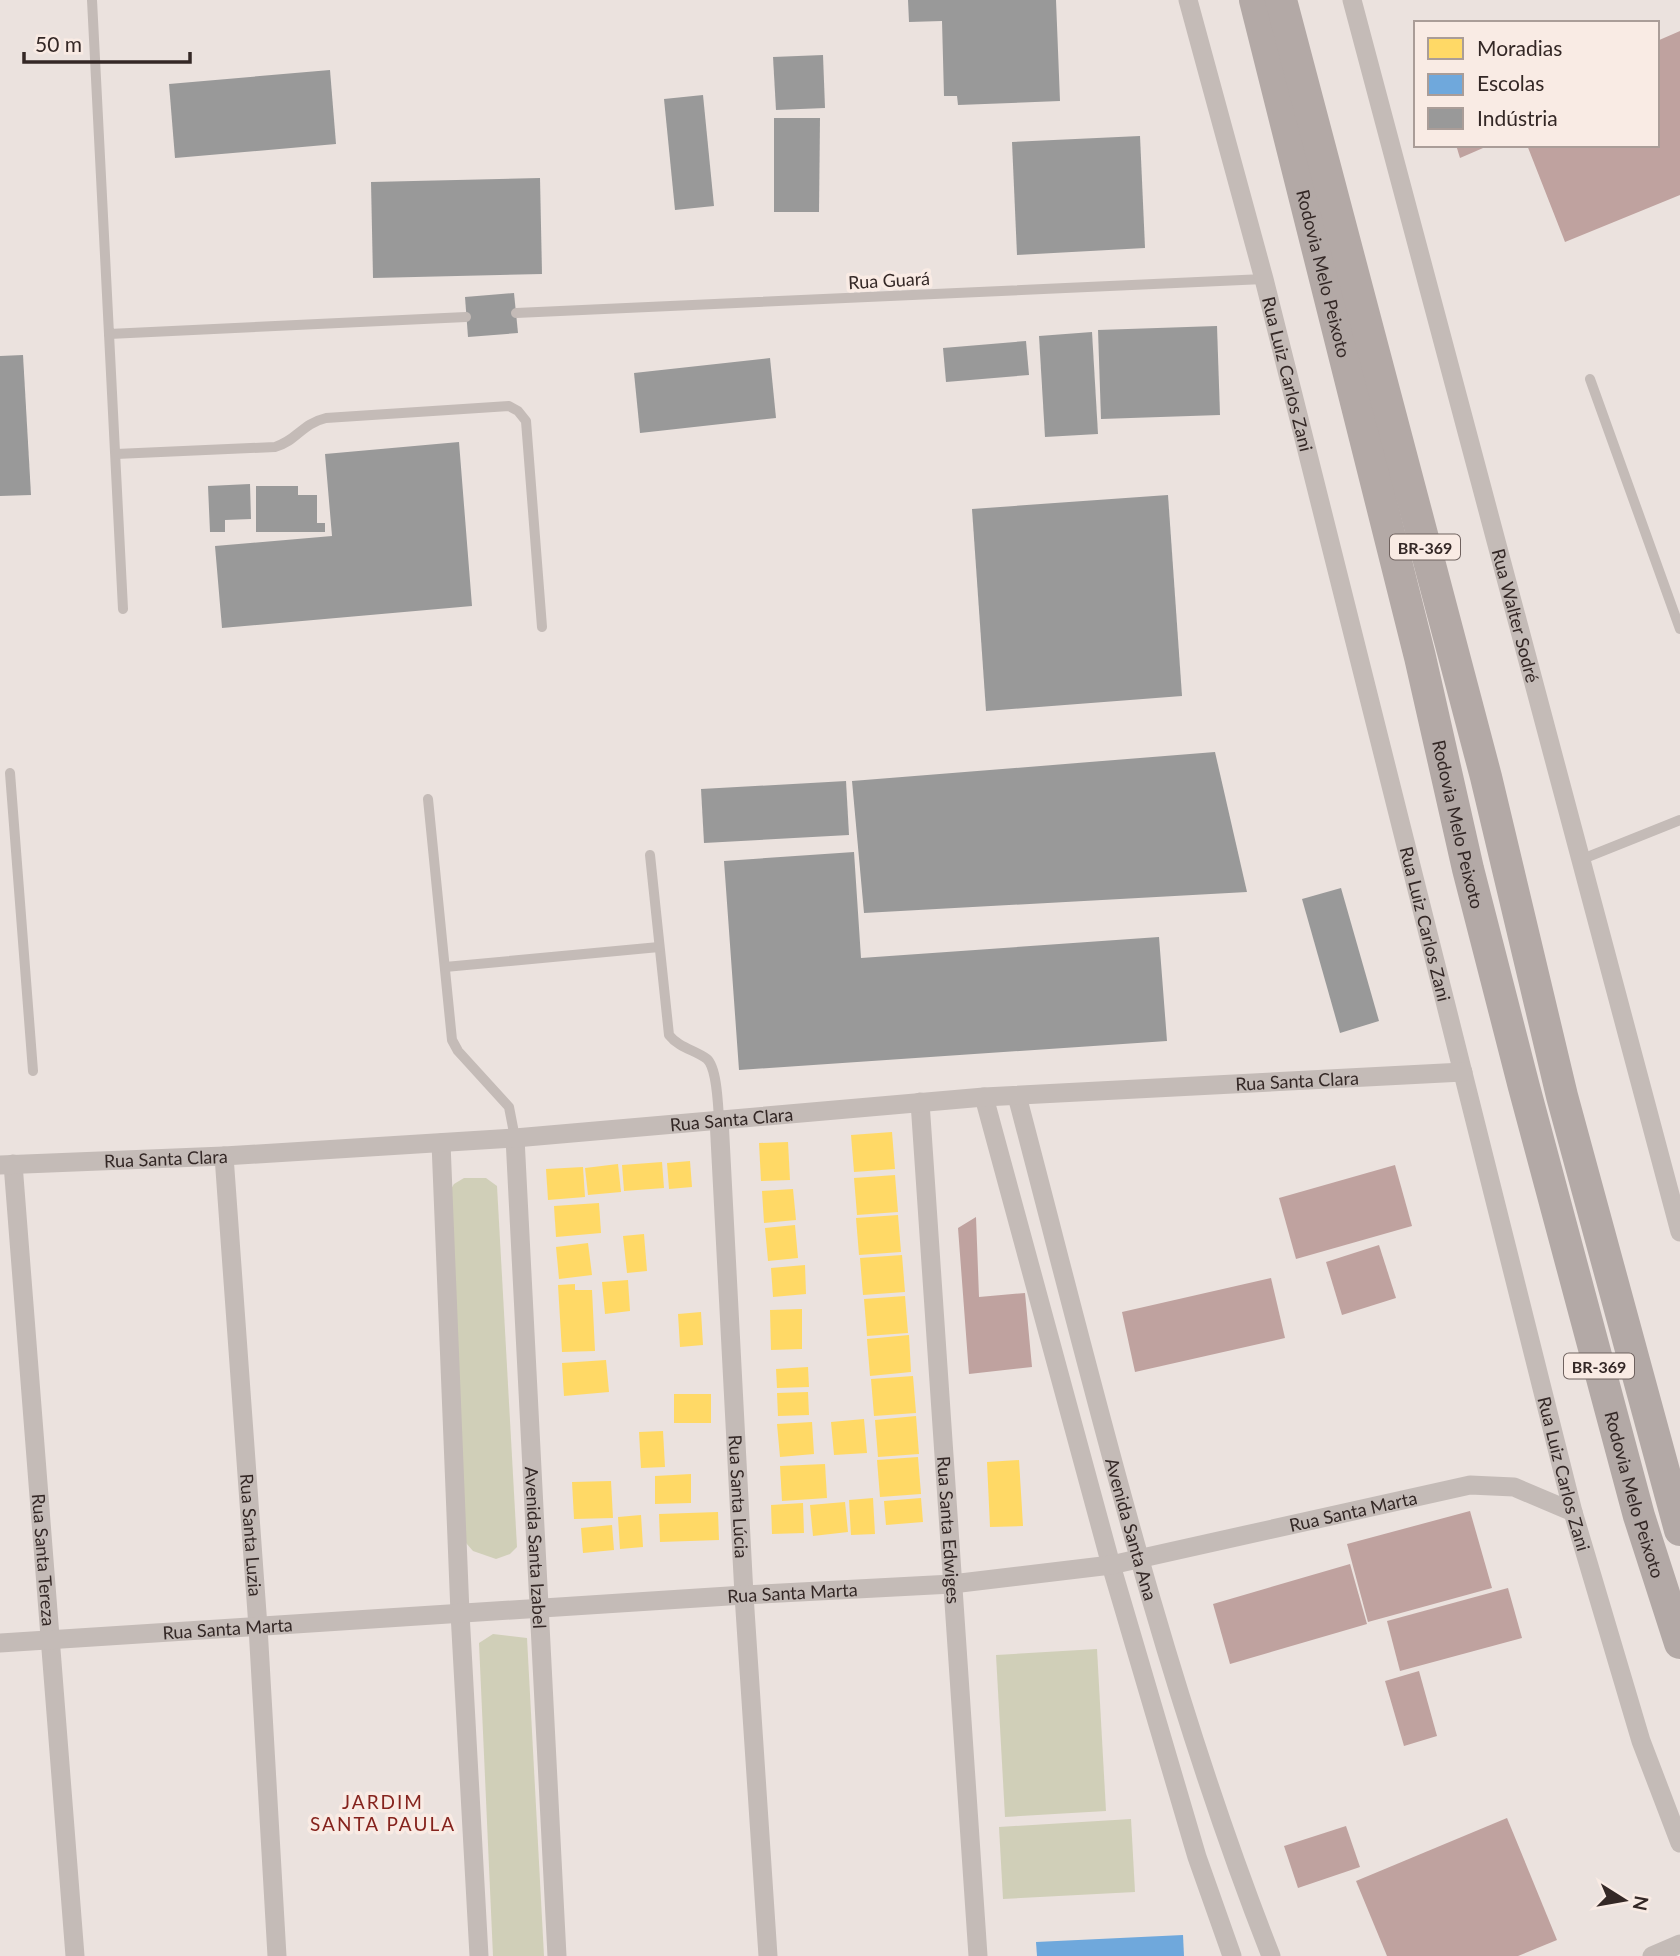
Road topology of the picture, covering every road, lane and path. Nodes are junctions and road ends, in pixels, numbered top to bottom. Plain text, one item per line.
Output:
1 (92, 0) edge
2 (1188, 0) edge
3 (1255, 0) edge
4 (1281, 0) edge
5 (1352, 0) edge
6 (1264, 279) junction
7 (516, 313) dead end
8 (466, 317) dead end
9 (110, 334) junction
10 (1590, 379) dead end
11 (116, 454) junction
12 (123, 609) dead end
13 (542, 627) dead end
14 (1680, 629) edge
15 (10, 773) dead end
16 (428, 799) dead end
17 (1680, 820) edge
18 (650, 855) dead end
19 (1580, 860) junction
20 (659, 947) junction
21 (445, 967) junction
22 (33, 1071) dead end
23 (1463, 1072) junction
24 (1017, 1096) junction
25 (984, 1097) junction
26 (920, 1102) junction
27 (719, 1119) junction
28 (514, 1138) junction
29 (442, 1143) junction
30 (224, 1156) junction
31 (7, 1165) edge
32 (1680, 1232) edge
33 (1573, 1512) junction
34 (1680, 1530) edge
35 (1139, 1559) junction
36 (1111, 1565) junction
37 (952, 1584) junction
38 (744, 1595) junction
39 (538, 1609) junction
40 (460, 1613) junction
41 (258, 1627) junction
42 (50, 1639) junction
43 (0, 1643) edge
44 (1680, 1643) edge
45 (1680, 1843) edge
46 (1680, 1944) edge
47 (75, 1956) edge
48 (277, 1956) edge
49 (479, 1956) edge
50 (557, 1956) edge
51 (768, 1956) edge
52 (978, 1956) edge
53 (1232, 1956) edge
54 (1270, 1956) edge
55 (1652, 1956) edge

1 - 9 lane
2 - 6 street, Rua Luiz Carlos Zani
3 - 44 main road, Rodovia Melo Peixoto / BR-369
4 - 34 main road, Rodovia Melo Peixoto / BR-369
5 - 19 street, Rua Walter Sodré
6 - 7 lane, Rua Guará
6 - 23 street, Rua Luiz Carlos Zani
8 - 9 lane
9 - 11 lane
10 - 14 lane
11 - 12 lane
11 - 13 lane
15 - 22 lane
16 - 21 lane
17 - 19 lane
18 - 20 lane
19 - 32 street, Rua Walter Sodré
20 - 21 lane
20 - 27 lane
21 - 28 lane
23 - 24 street, Rua Santa Clara
23 - 33 street, Rua Luiz Carlos Zani
24 - 25 street, Rua Santa Clara
24 - 35 street, Avenida Santa Ana
25 - 26 street, Rua Santa Clara
25 - 36 street, Avenida Santa Ana
26 - 27 street, Rua Santa Clara
26 - 37 street, Rua Santa Edwiges
27 - 28 street, Rua Santa Clara
27 - 38 street, Rua Santa Lúcia
28 - 29 street, Rua Santa Clara
28 - 39 street, Avenida Santa Izabel
29 - 30 street, Rua Santa Clara
29 - 40 street
30 - 31 street, Rua Santa Clara
30 - 41 street, Rua Santa Luzia
31 - 42 street, Rua Santa Tereza
33 - 35 street, Rua Santa Marta
33 - 45 street, Rua Luiz Carlos Zani
35 - 36 street, Rua Santa Marta
35 - 54 street, Avenida Santa Ana
36 - 37 street, Rua Santa Marta
36 - 53 street, Avenida Santa Ana
37 - 38 street, Rua Santa Marta
37 - 52 street, Rua Santa Edwiges
38 - 39 street, Rua Santa Marta
38 - 51 street, Rua Santa Lúcia
39 - 40 street, Rua Santa Marta
39 - 50 street, Avenida Santa Izabel
40 - 41 street, Rua Santa Marta
40 - 49 street
41 - 42 street, Rua Santa Marta
41 - 48 street, Rua Santa Luzia
42 - 43 street, Rua Santa Marta
42 - 47 street, Rua Santa Tereza
46 - 55 street

